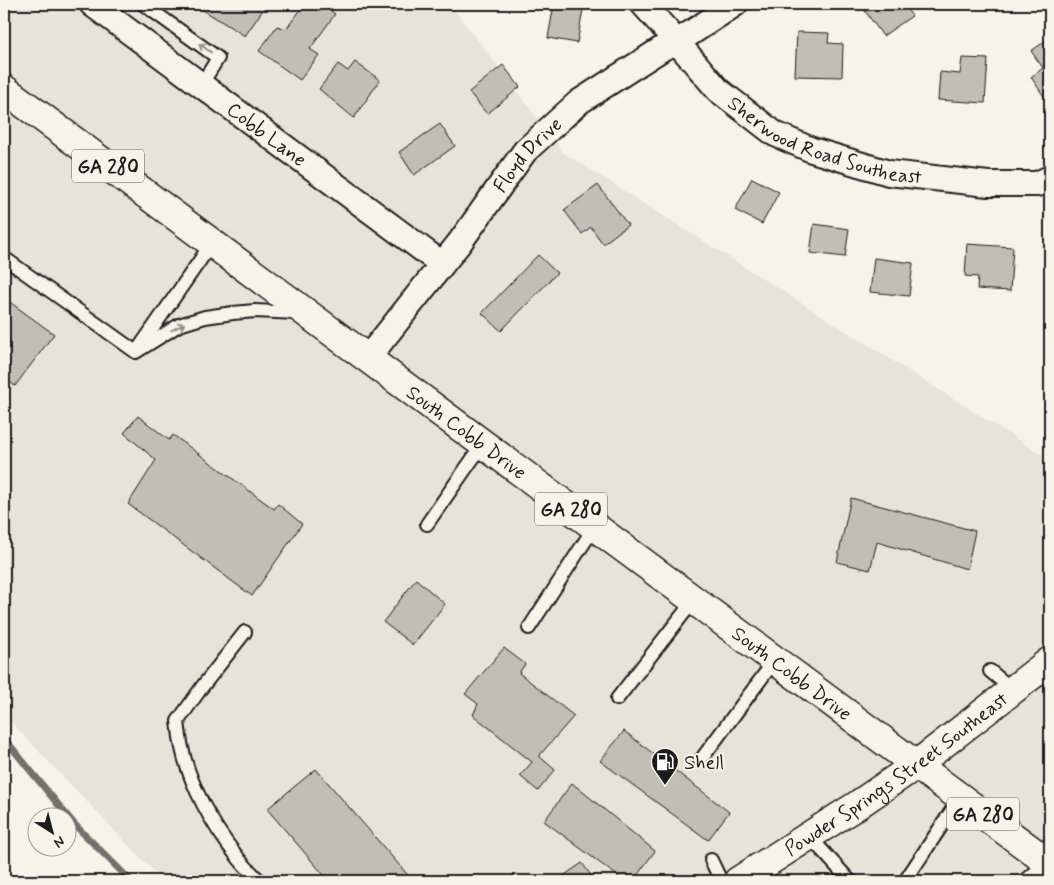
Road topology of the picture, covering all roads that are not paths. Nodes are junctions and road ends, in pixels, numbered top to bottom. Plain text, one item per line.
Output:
1 (94, 4) edge
2 (143, 4) edge
3 (643, 4) edge
4 (735, 4) edge
5 (678, 42) junction
6 (201, 85) junction
7 (4, 89) edge
8 (1050, 178) edge
9 (212, 243) junction
10 (7, 260) dead end
11 (442, 264) junction
12 (308, 314) junction
13 (134, 355) junction
14 (368, 359) junction
15 (483, 444) junction
16 (427, 524) dead end
17 (595, 526) junction
18 (694, 600) junction
19 (529, 628) dead end
20 (246, 632) dead end
21 (775, 660) junction
22 (1050, 661) edge
23 (990, 671) dead end
24 (1013, 690) junction
25 (617, 699) dead end
26 (700, 761) dead end
27 (916, 765) junction
28 (960, 798) junction
29 (809, 836) junction
30 (711, 860) dead end
31 (1049, 863) edge
32 (260, 881) edge
33 (721, 881) edge
34 (738, 881) edge
35 (850, 881) edge
36 (905, 881) edge
37 (1025, 881) edge

1 - 6 street, Cobb Lane
6 -> 2 lane
3 - 5 street, Sherwood Road Southeast
4 - 5 street, Floyd Drive
5 - 8 street, Sherwood Road Southeast
5 - 11 street, Floyd Drive
6 - 11 street, Cobb Lane
7 - 9 main road, South Cobb Drive / GA 280
9 - 12 main road, South Cobb Drive / GA 280
9 - 13 lane
10 - 13 lane
11 - 14 street, Floyd Drive
13 -> 12 lane
12 - 14 main road, South Cobb Drive / GA 280
14 - 15 main road, South Cobb Drive / GA 280
15 - 16 lane
15 - 17 main road, South Cobb Drive / GA 280
17 - 18 main road, South Cobb Drive / GA 280
17 - 19 lane
18 - 21 main road, South Cobb Drive / GA 280
18 - 25 lane
20 - 32 lane
21 - 26 lane
21 - 27 main road, South Cobb Drive / GA 280
22 - 24 main road, Powder Springs Street Southeast
23 - 24 lane
24 - 27 main road, Powder Springs Street Southeast
27 - 28 main road, South Cobb Drive / GA 280
27 - 29 main road, Powder Springs Street Southeast
28 - 31 main road, South Cobb Drive / GA 280
28 - 36 lane
29 - 34 main road, Powder Springs Street Southeast
29 - 35 lane
30 - 33 lane
31 - 37 lane

